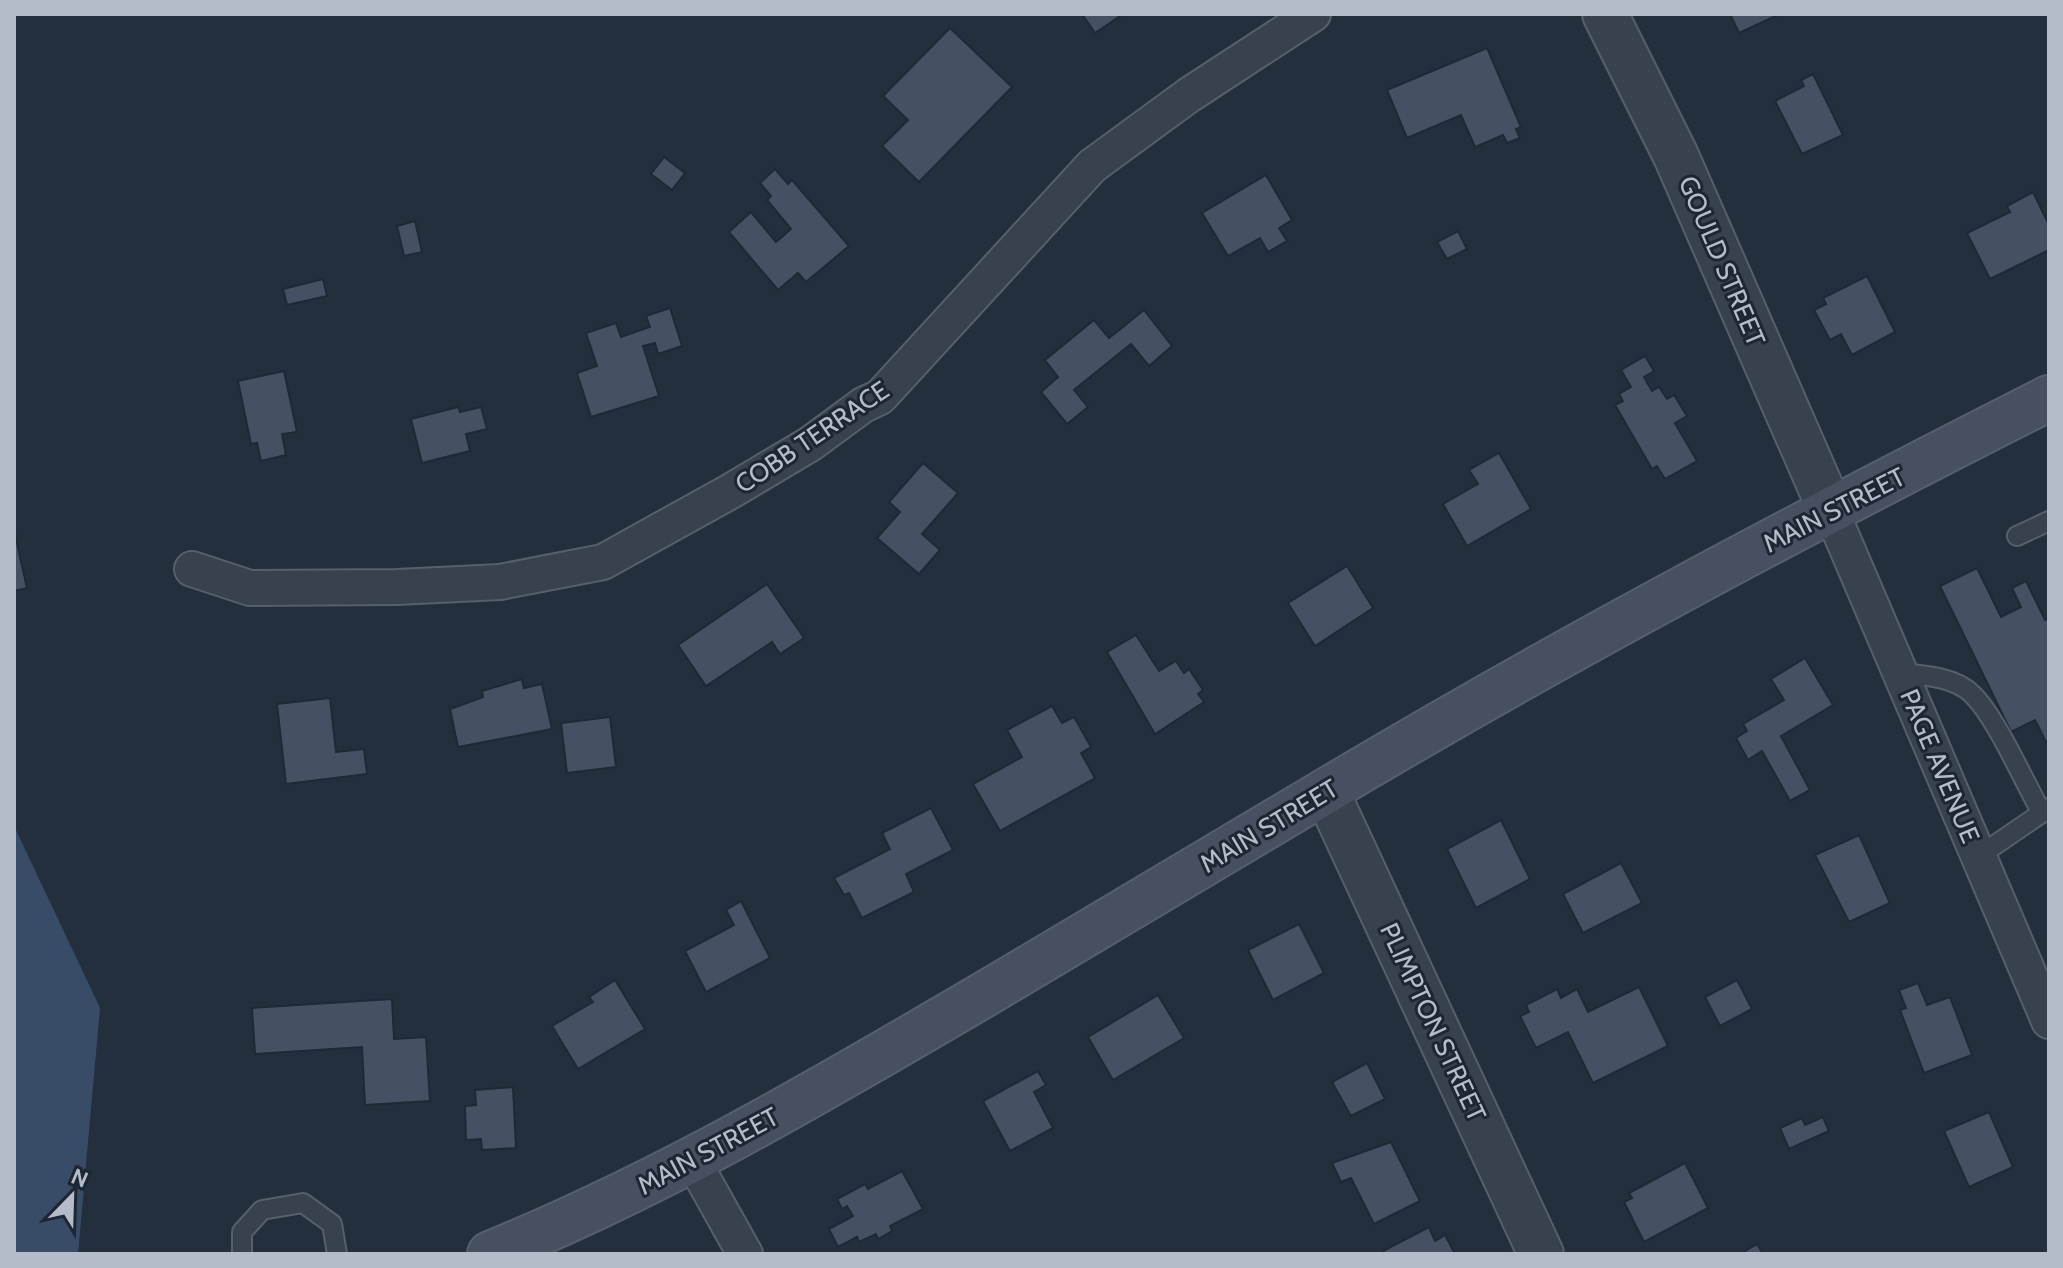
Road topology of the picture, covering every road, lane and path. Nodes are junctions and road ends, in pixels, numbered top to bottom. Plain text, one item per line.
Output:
1 (1313, 14) edge
2 (1605, 14) edge
3 (2049, 398) edge
4 (1831, 511) junction
5 (2049, 521) edge
6 (2017, 536) dead end
7 (192, 569) dead end
8 (1900, 673) junction
9 (1326, 791) junction
10 (2045, 811) edge
11 (1979, 856) junction
12 (2049, 1021) edge
13 (693, 1161) junction
14 (242, 1254) edge
15 (337, 1254) edge
16 (490, 1254) edge
17 (745, 1254) edge
18 (1541, 1254) edge

1 - 7 street, COBB TERRACE
2 - 4 street, GOULD STREET
3 - 4 main road, MAIN STREET
4 - 8 street, PAGE AVENUE
4 - 9 main road, MAIN STREET
5 - 6 lane
8 - 10 lane
8 - 11 street, PAGE AVENUE
9 - 13 main road, MAIN STREET
9 - 18 street, PLIMPTON STREET
10 - 11 lane
11 - 12 street, PAGE AVENUE
13 - 16 main road, MAIN STREET
13 - 17 street
14 - 15 lane

